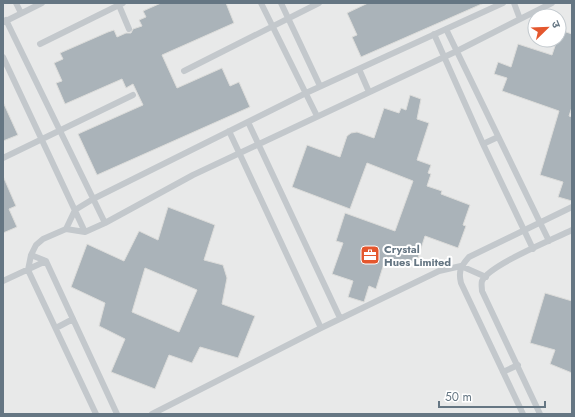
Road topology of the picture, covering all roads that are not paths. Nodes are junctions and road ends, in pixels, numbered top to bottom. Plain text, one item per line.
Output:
1 (16, 3) edge
2 (261, 3) edge
3 (281, 3) edge
4 (319, 3) edge
5 (502, 3) edge
6 (514, 3) edge
7 (552, 3) edge
8 (38, 4) edge
9 (120, 4) edge
10 (21, 13) junction
11 (288, 18) junction
12 (520, 19) junction
13 (5, 21) edge
14 (272, 26) junction
15 (129, 29) dead end
16 (446, 29) junction
17 (434, 34) junction
18 (40, 44) dead end
19 (456, 51) junction
20 (3, 57) edge
21 (444, 57) junction
22 (359, 69) junction
23 (184, 71) dead end
24 (320, 86) junction
25 (369, 92) junction
26 (306, 93) junction
27 (134, 95) dead end
28 (317, 116) junction
29 (248, 122) junction
30 (60, 131) junction
31 (229, 131) junction
32 (498, 137) junction
33 (42, 140) junction
34 (483, 144) junction
35 (258, 145) junction
36 (240, 154) junction
37 (3, 158) edge
38 (93, 199) junction
39 (572, 207) edge
40 (75, 210) junction
41 (105, 223) junction
42 (540, 224) junction
43 (66, 229) junction
44 (525, 230) junction
45 (572, 230) edge
46 (85, 232) junction
47 (549, 242) junction
48 (534, 249) junction
49 (32, 255) junction
50 (46, 261) junction
51 (461, 266) junction
52 (28, 270) junction
53 (486, 277) junction
54 (3, 281) edge
55 (340, 318) junction
56 (73, 319) junction
57 (56, 328) junction
58 (321, 328) junction
59 (518, 366) junction
60 (503, 372) junction
61 (96, 414) edge
62 (117, 414) edge
63 (152, 414) edge
64 (523, 414) edge
65 (540, 414) edge

1 - 10 lane
2 - 14 lane
3 - 11 lane
4 - 11 lane
5 - 16 lane
6 - 12 lane
7 - 12 lane
8 - 10 lane
9 - 15 lane
9 - 18 lane
10 - 13 lane
11 - 14 lane
11 - 24 lane
12 - 19 lane
13 - 30 lane
14 - 23 lane
14 - 26 lane
16 - 17 lane
16 - 19 lane
17 - 21 lane
17 - 22 lane
19 - 21 lane
19 - 32 lane
20 - 33 lane
21 - 25 lane
21 - 34 lane
22 - 24 lane
22 - 25 lane
24 - 26 lane
25 - 28 lane
26 - 28 lane
26 - 29 lane
27 - 30 lane
28 - 35 lane
29 - 31 lane
29 - 35 lane
30 - 33 lane
30 - 38 lane
31 - 36 lane
31 - 38 lane
32 - 34 lane
32 - 42 lane
33 - 37 lane
33 - 40 lane
34 - 44 lane
35 - 36 lane
35 - 55 lane
36 - 41 lane
36 - 58 lane
38 - 40 lane
38 - 41 lane
39 - 42 lane
40 - 43 lane
40 - 46 lane
41 - 46 lane
42 - 44 lane
42 - 47 lane
43 - 46 lane
43 - 49 lane
44 - 48 lane
44 - 51 lane
45 - 47 lane
47 - 48 lane
48 - 53 lane
49 - 50 lane
49 - 52 lane
50 - 52 lane
50 - 56 lane
51 - 53 lane
51 - 55 lane
51 - 60 lane
52 - 54 lane
52 - 57 lane
53 - 59 lane
55 - 58 lane
56 - 57 lane
56 - 62 lane
57 - 61 lane
58 - 63 lane
59 - 60 lane
59 - 65 lane
60 - 64 lane

